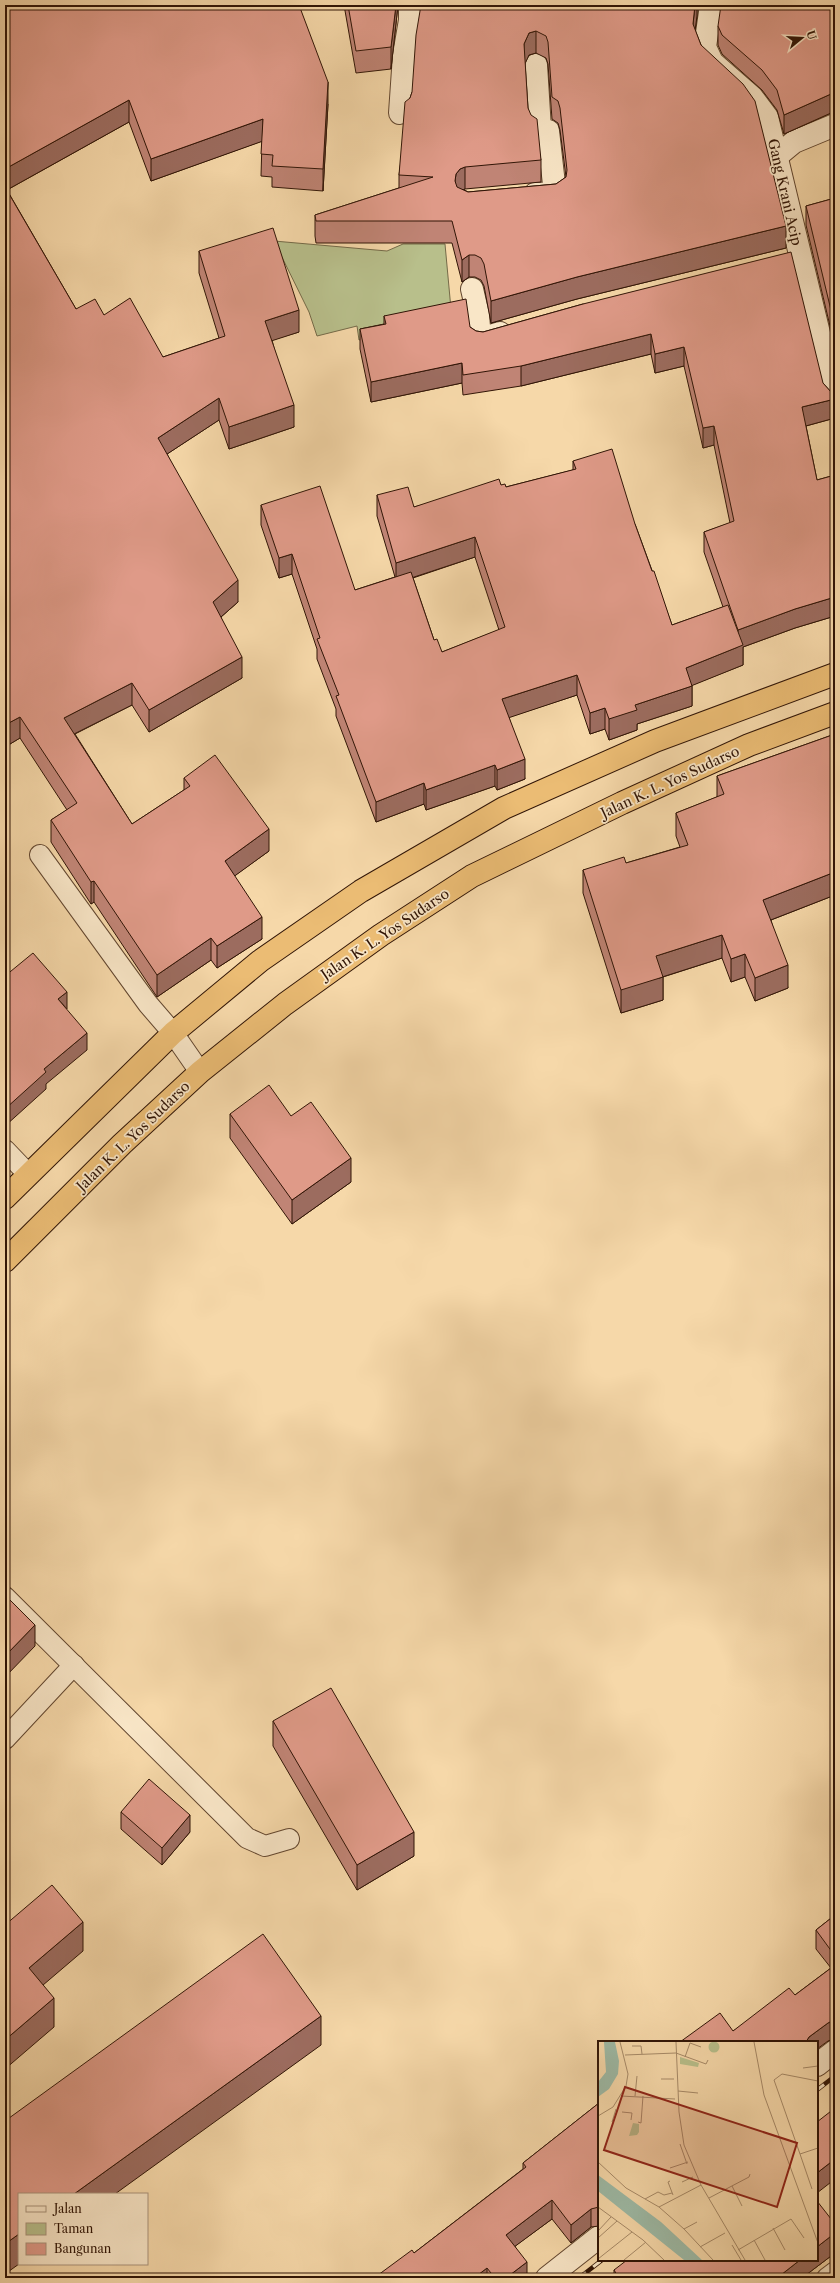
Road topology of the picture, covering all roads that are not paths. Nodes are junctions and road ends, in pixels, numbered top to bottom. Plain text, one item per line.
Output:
1 (410, 5) edge
2 (712, 5) edge
3 (536, 65) dead end
4 (400, 113) dead end
5 (835, 125) edge
6 (778, 156) junction
7 (518, 196) edge
8 (472, 289) dead end
9 (522, 327) edge
10 (835, 400) edge
11 (835, 674) edge
12 (835, 713) edge
13 (40, 855) dead end
14 (173, 1033) junction
15 (200, 1072) junction
16 (5, 1150) edge
17 (28, 1174) junction
18 (5, 1198) edge
19 (5, 1261) edge
20 (5, 1597) edge
21 (74, 1665) junction
22 (5, 1739) edge
23 (289, 1839) dead end
24 (835, 2051) edge
25 (818, 2064) edge
26 (598, 2238) edge
27 (835, 2272) edge
28 (547, 2278) edge
29 (827, 2278) edge

1 - 4 street
2 - 6 street, Gang Krani Acip
3 - 7 street
5 - 6 street
6 - 10 street, Gang Krani Acip
8 - 9 street
11 - 14 highway
12 - 15 highway, Jalan K. L. Yos Sudarso
13 - 14 lane
14 - 15 lane
14 - 17 highway
15 - 19 highway, Jalan K. L. Yos Sudarso
16 - 17 lane
17 - 18 highway
20 - 21 lane
21 - 22 lane
21 - 23 lane
24 - 25 street
26 - 28 street
27 - 29 lane

